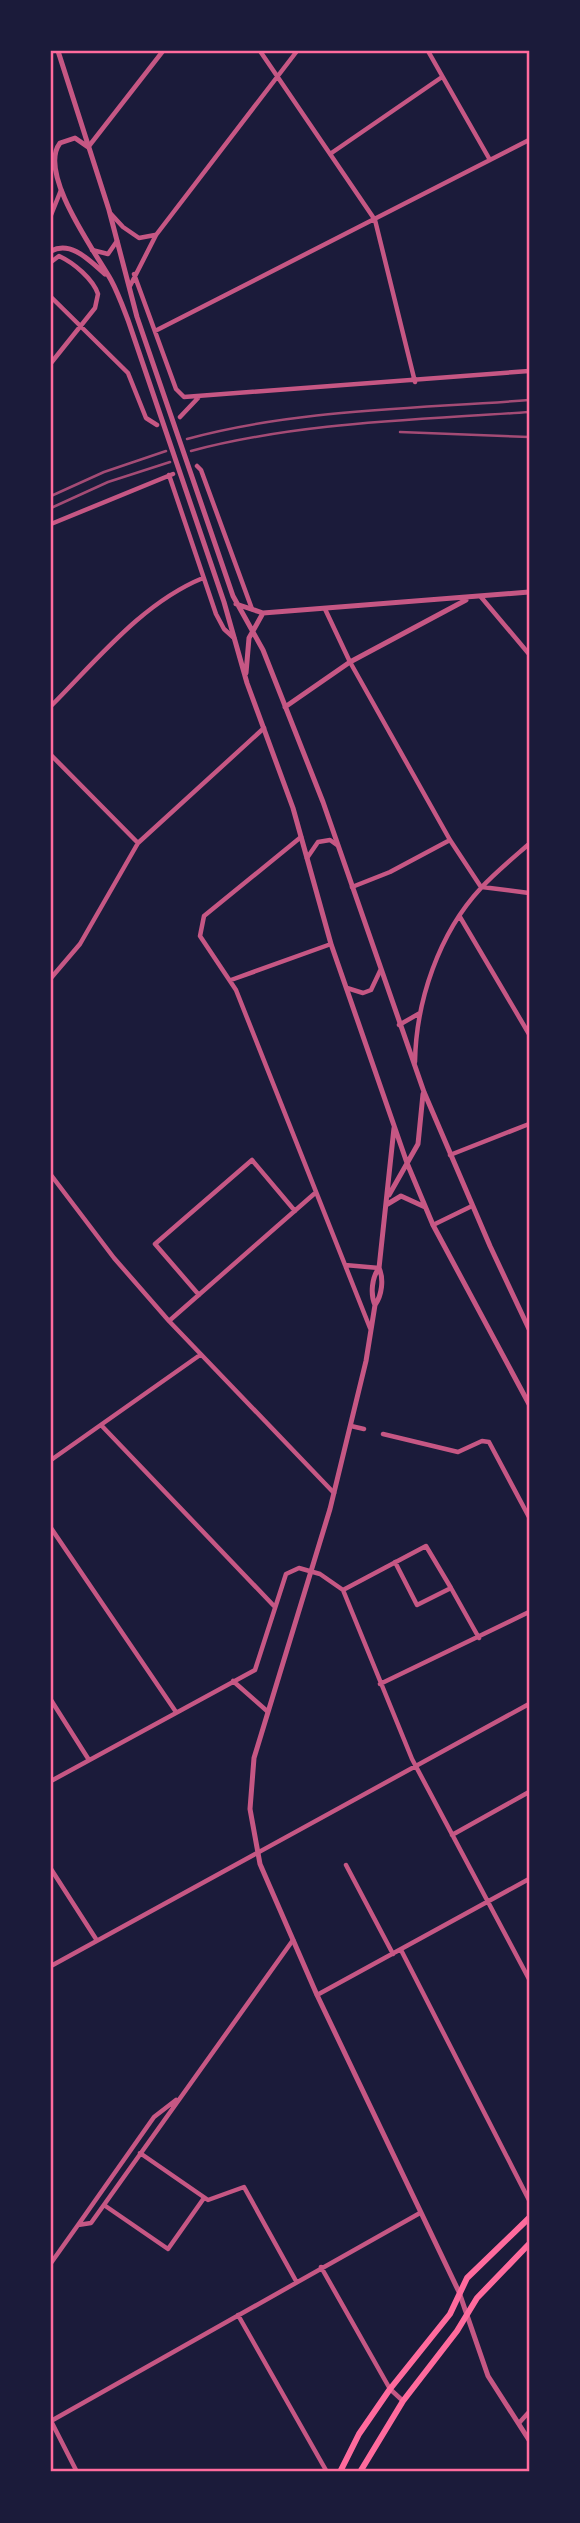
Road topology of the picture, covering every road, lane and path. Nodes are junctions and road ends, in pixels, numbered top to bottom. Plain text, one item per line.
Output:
1 (58, 51) edge
2 (163, 51) edge
3 (260, 51) edge
4 (298, 51) edge
5 (428, 51) edge
6 (278, 76) junction
7 (442, 77) junction
8 (529, 140) edge
9 (88, 147) junction
10 (51, 152) edge
11 (330, 154) junction
12 (54, 160) junction
13 (490, 160) junction
14 (62, 186) junction
15 (109, 210) junction
16 (51, 215) edge
17 (375, 220) junction
18 (156, 235) junction
19 (117, 241) junction
20 (89, 248) junction
21 (51, 251) edge
22 (51, 262) edge
23 (134, 274) junction
24 (112, 282) junction
25 (129, 290) junction
26 (51, 298) edge
27 (80, 325) junction
28 (155, 331) junction
29 (51, 363) edge
30 (529, 371) edge
31 (415, 382) junction
32 (202, 397) junction
33 (180, 417) dead end
34 (157, 425) dead end
35 (197, 466) dead end
36 (51, 524) edge
37 (203, 578) junction
38 (529, 592) edge
39 (481, 597) junction
40 (470, 598) junction
41 (236, 604) junction
42 (325, 608) junction
43 (252, 610) junction
44 (263, 613) junction
45 (252, 632) junction
46 (234, 638) junction
47 (529, 654) edge
48 (350, 662) junction
49 (247, 683) junction
50 (51, 706) edge
51 (285, 706) junction
52 (265, 727) junction
53 (51, 755) edge
54 (301, 837) junction
55 (450, 840) junction
56 (138, 843) junction
57 (529, 844) edge
58 (338, 845) junction
59 (306, 859) junction
60 (352, 887) junction
61 (481, 887) junction
62 (529, 893) edge
63 (460, 917) junction
64 (331, 944) junction
65 (380, 971) junction
66 (51, 978) edge
67 (231, 980) junction
68 (347, 988) junction
69 (421, 1012) junction
70 (399, 1025) junction
71 (529, 1034) edge
72 (415, 1070) junction
73 (424, 1092) junction
74 (529, 1124) edge
75 (394, 1125) junction
76 (450, 1155) junction
77 (407, 1163) junction
78 (51, 1175) edge
79 (314, 1194) junction
80 (386, 1205) junction
81 (472, 1206) junction
82 (425, 1207) junction
83 (295, 1211) junction
84 (433, 1225) junction
85 (345, 1265) junction
86 (379, 1268) junction
87 (199, 1295) junction
88 (169, 1321) junction
89 (529, 1329) edge
90 (372, 1332) junction
91 (200, 1355) junction
92 (529, 1404) edge
93 (101, 1425) junction
94 (351, 1426) junction
95 (363, 1429) dead end
96 (383, 1434) dead end
97 (51, 1460) edge
98 (334, 1493) junction
99 (529, 1517) edge
100 (51, 1528) edge
101 (395, 1562) junction
102 (312, 1571) junction
103 (451, 1588) junction
104 (343, 1590) junction
105 (274, 1606) junction
106 (529, 1612) edge
107 (479, 1638) junction
108 (233, 1681) junction
109 (380, 1684) junction
110 (51, 1700) edge
111 (529, 1704) edge
112 (267, 1711) junction
113 (176, 1712) junction
114 (89, 1760) junction
115 (415, 1766) junction
116 (51, 1781) edge
117 (529, 1792) edge
118 (452, 1835) junction
119 (255, 1853) junction
120 (346, 1865) dead end
121 (51, 1869) edge
122 (529, 1879) edge
123 (488, 1902) junction
124 (96, 1939) junction
125 (293, 1940) junction
126 (401, 1950) junction
127 (393, 1954) junction
128 (51, 1966) edge
129 (529, 1979) edge
130 (317, 1995) junction
131 (180, 2098) junction
132 (140, 2153) junction
133 (204, 2198) junction
134 (529, 2200) edge
135 (104, 2205) junction
136 (420, 2213) junction
137 (529, 2218) edge
138 (78, 2225) junction
139 (529, 2244) edge
140 (51, 2263) edge
141 (321, 2267) junction
142 (296, 2281) junction
143 (458, 2292) junction
144 (238, 2315) junction
145 (467, 2316) junction
146 (390, 2389) junction
147 (403, 2401) junction
148 (529, 2412) edge
149 (51, 2421) edge
150 (519, 2423) junction
151 (529, 2440) edge
152 (77, 2472) edge
153 (327, 2472) edge
154 (340, 2472) edge
155 (360, 2472) edge

1 - 9 street
2 - 9 street
3 - 6 street
4 - 6 street
5 - 7 street
6 - 11 street
6 - 18 street
7 - 11 street
7 - 13 street
8 - 13 street
9 - 12 street
9 - 15 street
10 - 12 street
11 - 17 street
12 - 14 street
13 - 17 street
14 - 16 street
14 - 20 street
15 - 18 street
15 - 19 street
17 - 28 street
17 - 31 street
18 - 23 street
19 - 20 street
19 - 25 street
20 - 24 street
21 - 24 street
22 - 27 street
23 - 25 street
23 - 28 street
24 - 46 street
25 - 41 street
26 - 27 street
27 - 29 street
27 - 34 street
28 - 32 street
30 - 31 street
31 - 32 street
32 - 33 street
35 - 43 street
36 - 37 street
37 - 46 street
37 - 50 street
38 - 39 street
39 - 40 street
39 - 47 street
40 - 42 street
40 - 48 street
41 - 43 street
41 - 45 street
42 - 44 street
42 - 48 street
43 - 44 street
44 - 45 street
45 - 49 street
45 - 51 street
46 - 49 street
48 - 51 street
48 - 55 street
49 - 52 street
51 - 58 street
52 - 54 street
52 - 56 street
53 - 56 street
54 - 59 street
54 - 67 street
55 - 60 street
55 - 61 street
56 - 66 street
57 - 61 street
58 - 59 street
58 - 60 street
59 - 64 street
60 - 65 street
61 - 62 street
61 - 63 street
63 - 69 street
63 - 71 street
64 - 67 street
64 - 68 street
65 - 68 street
65 - 70 street
67 - 79 street
68 - 75 street
69 - 70 street
69 - 72 street
70 - 72 street
72 - 73 street
73 - 76 street
73 - 77 street
74 - 76 street
75 - 77 street
75 - 80 street
76 - 81 street
77 - 80 street
77 - 82 street
78 - 88 street
79 - 83 street
79 - 85 street
80 - 82 street
80 - 86 street
81 - 84 street
81 - 89 street
82 - 84 street
83 - 87 street
83 - 87 street
84 - 92 street
85 - 86 street
85 - 90 street
86 - 90 street
87 - 88 street
88 - 91 street
90 - 94 street
91 - 93 street
91 - 98 street
93 - 97 street
93 - 105 street
94 - 95 street
94 - 98 street
96 - 99 street
98 - 102 street
100 - 113 street
101 - 103 street
101 - 103 street
101 - 104 street
102 - 104 street
102 - 105 street
102 - 112 street
103 - 107 street
104 - 109 street
105 - 108 street
106 - 107 street
107 - 109 street
108 - 112 street
108 - 113 street
109 - 115 street
110 - 114 street
111 - 115 street
112 - 119 street
113 - 114 street
114 - 116 street
115 - 118 street
115 - 119 street
117 - 118 street
118 - 123 street
119 - 124 street
119 - 125 street
120 - 127 street
121 - 124 street
122 - 123 street
123 - 126 street
123 - 129 street
124 - 128 street
125 - 130 street
125 - 131 street
126 - 127 street
126 - 134 street
127 - 130 street
130 - 136 street
131 - 132 street
131 - 138 street
132 - 133 street
132 - 135 street
133 - 135 street
133 - 142 street
135 - 138 street
136 - 141 street
136 - 143 street
137 - 143 main road
138 - 140 street
139 - 145 main road
141 - 142 street
141 - 146 street
142 - 144 street
143 - 145 street
143 - 146 main road
144 - 149 street
144 - 153 street
145 - 147 main road
145 - 150 street
146 - 147 street
146 - 154 main road
147 - 155 main road
148 - 150 street
149 - 152 street
150 - 151 street

